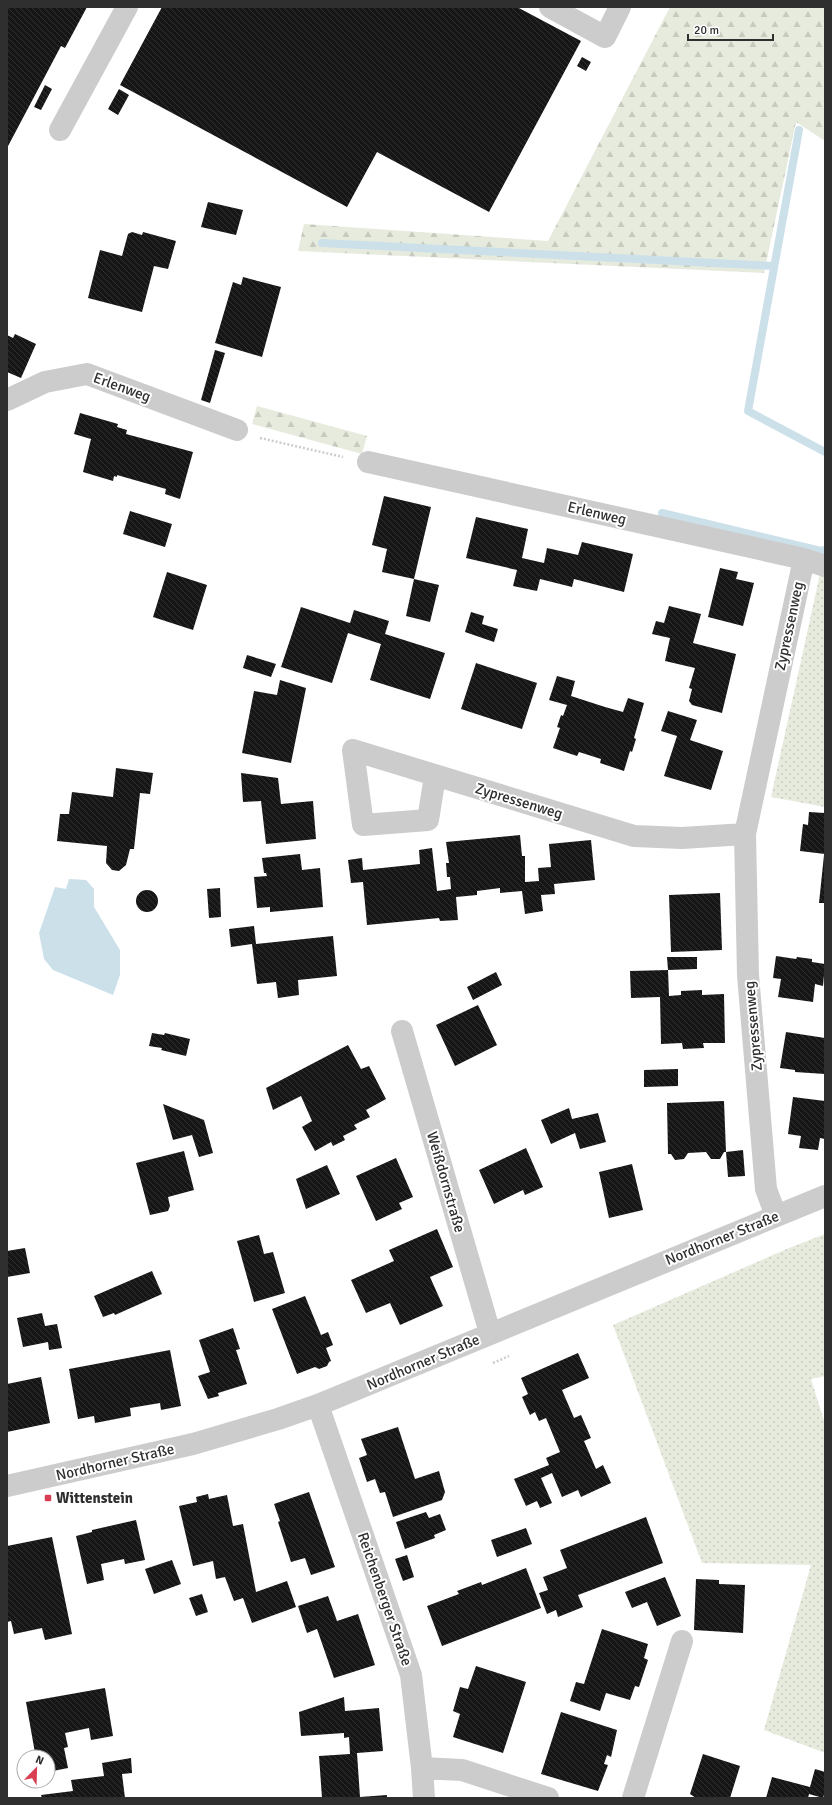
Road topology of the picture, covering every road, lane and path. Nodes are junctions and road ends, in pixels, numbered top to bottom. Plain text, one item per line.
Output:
1 (127, 7) edge
2 (550, 7) edge
3 (620, 7) edge
4 (60, 130) dead end
5 (7, 400) edge
6 (237, 430) joint
7 (368, 462) joint
8 (804, 559) junction
9 (825, 566) edge
10 (435, 776) dead end
11 (745, 834) junction
12 (402, 1031) dead end
13 (825, 1196) edge
14 (776, 1216) junction
15 (490, 1334) junction
16 (318, 1405) junction
17 (7, 1486) edge
18 (682, 1640) dead end
19 (422, 1768) junction
20 (424, 1798) edge
21 (548, 1798) edge
22 (633, 1798) edge

1 - 4 street
2 - 3 street
5 - 6 street, Erlenweg
6 - 7 path
7 - 8 street, Erlenweg
8 - 9 street, Erlenweg
8 - 11 street, Zypressenweg
10 - 11 street, Zypressenweg
11 - 14 street, Zypressenweg
12 - 15 street, Weißdornstraße
13 - 14 street, Nordhorner Straße
14 - 15 street, Nordhorner Straße
15 - 16 street, Nordhorner Straße
16 - 17 street, Nordhorner Straße
16 - 19 street, Reichenberger Straße
18 - 22 street
19 - 20 street, Reichenberger Straße
19 - 21 street

